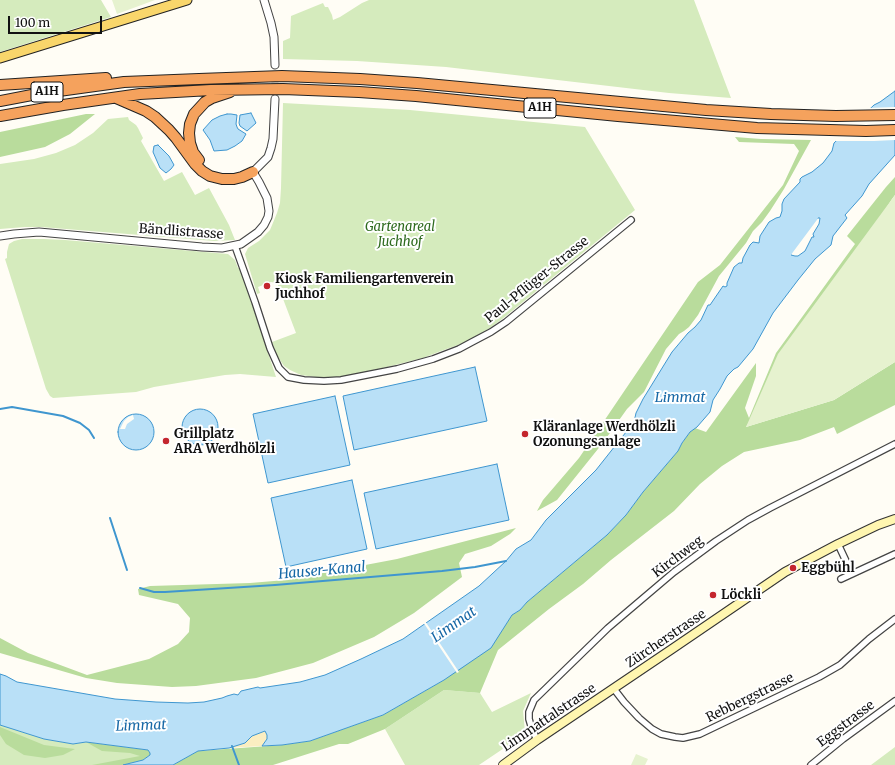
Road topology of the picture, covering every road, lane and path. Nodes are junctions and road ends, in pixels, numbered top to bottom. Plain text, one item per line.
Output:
1 (186, 0) edge
2 (264, 0) edge
3 (0, 58) edge
4 (275, 65) tunnel mouth
5 (126, 79) junction
6 (0, 85) edge
7 (238, 89) junction
8 (114, 97) junction
9 (275, 99) tunnel mouth
10 (0, 101) edge
11 (895, 114) edge
12 (0, 116) edge
13 (895, 130) edge
14 (253, 172) junction
15 (631, 220) dead end
16 (0, 236) edge
17 (235, 246) junction
18 (895, 444) edge
19 (895, 519) edge
20 (838, 544) junction
21 (895, 554) edge
22 (852, 574) junction
23 (841, 579) dead end
24 (895, 618) edge
25 (611, 690) junction
26 (895, 701) edge
27 (537, 740) junction
28 (503, 765) edge
29 (811, 765) edge

1 - 3 main road
2 - 4 street
5 - 6 highway
5 - 10 highway, A1H
5 - 11 highway, A1H
7 - 8 highway, A1H
7 - 13 highway, A1H
7 - 14 highway
8 - 12 highway, A1H
8 - 14 highway
9 - 14 street
14 - 17 street, Bändlistrasse
15 - 17 street, Paul-Pflüger-Strasse
16 - 17 street, Bändlistrasse
18 - 27 street, Kirchweg
19 - 20 main road, Zürcherstrasse
20 - 22 street
20 - 25 main road, Zürcherstrasse
21 - 22 street
22 - 23 street
24 - 25 street, Rebbergstrasse
25 - 27 main road, Limmattalstrasse
26 - 29 street, Eggstrasse
27 - 28 main road, Limmattalstrasse

